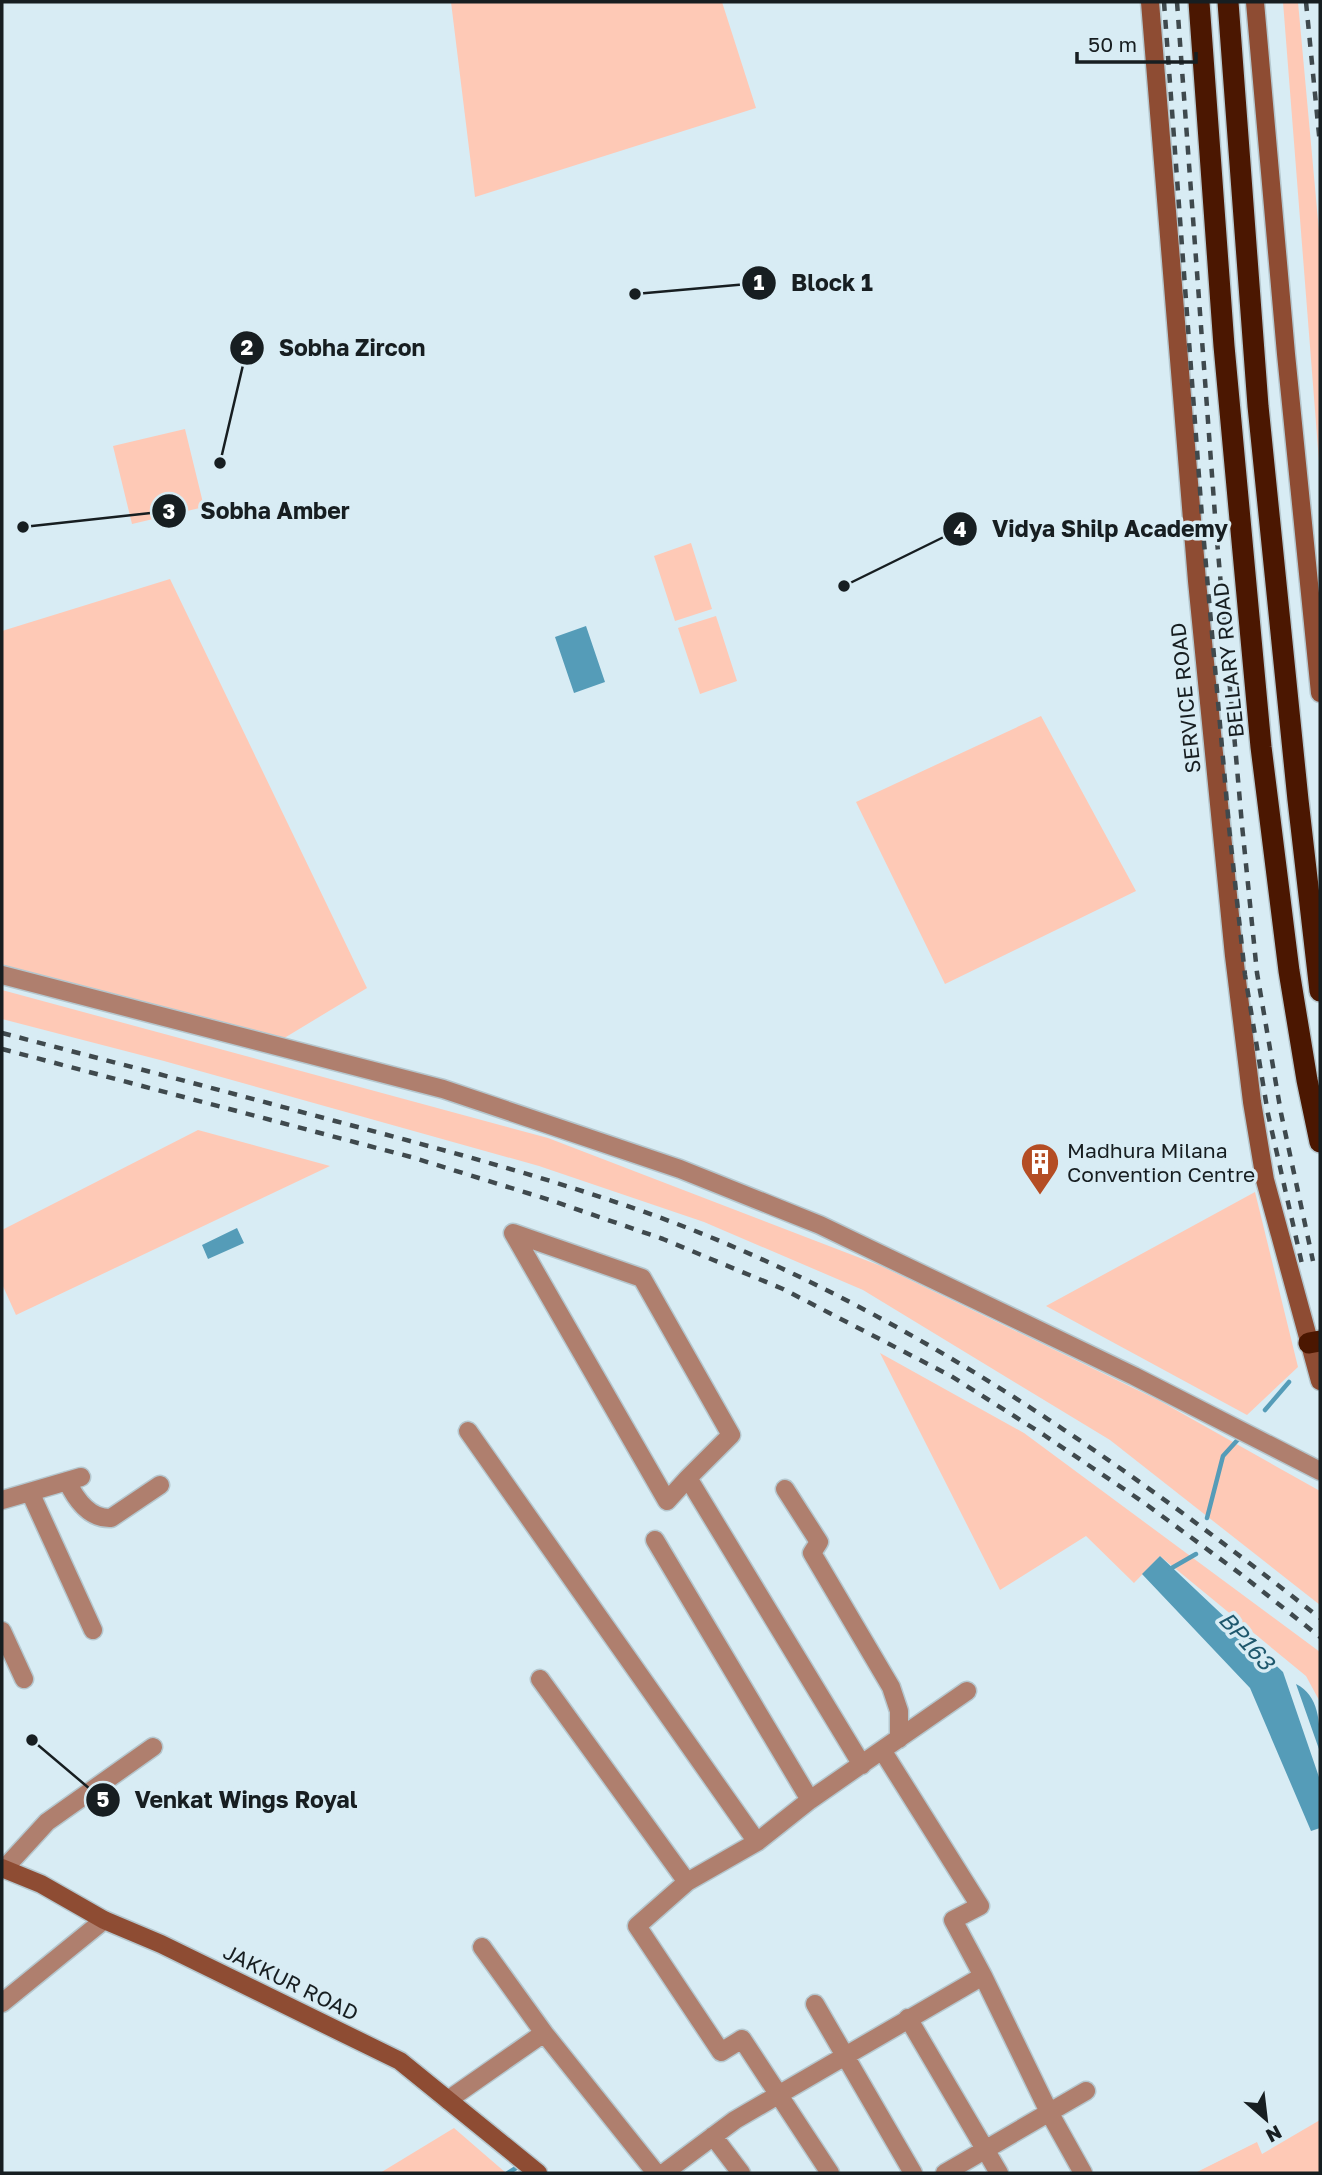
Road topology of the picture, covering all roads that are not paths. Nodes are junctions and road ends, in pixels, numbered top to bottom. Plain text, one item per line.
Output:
1 (1150, 2) edge
2 (1164, 2) edge
3 (1199, 2) edge
4 (1228, 2) edge
5 (1255, 2) edge
6 (1152, 23) junction
7 (1320, 693) edge
8 (2, 975) edge
9 (1320, 990) edge
10 (1320, 1142) edge
11 (1315, 1342) edge
12 (1320, 1381) edge
13 (468, 1431) dead end
14 (1320, 1471) edge
15 (688, 1478) junction
16 (160, 1485) dead end
17 (785, 1489) dead end
18 (30, 1492) junction
19 (2, 1500) edge
20 (655, 1540) dead end
21 (93, 1630) dead end
22 (2, 1631) edge
23 (24, 1679) dead end
24 (540, 1679) dead end
25 (967, 1691) dead end
26 (899, 1738) junction
27 (153, 1746) dead end
28 (882, 1750) junction
29 (862, 1765) junction
30 (810, 1800) junction
31 (757, 1842) junction
32 (3, 1869) edge
33 (687, 1882) junction
34 (104, 1920) junction
35 (482, 1947) dead end
36 (983, 1976) junction
37 (2, 2003) edge
38 (815, 2004) dead end
39 (908, 2018) junction
40 (544, 2033) junction
41 (844, 2056) junction
42 (1086, 2091) dead end
43 (779, 2094) junction
44 (449, 2100) junction
45 (1049, 2112) junction
46 (713, 2136) junction
47 (986, 2149) junction
48 (538, 2173) edge
49 (656, 2173) edge
50 (664, 2173) edge
51 (741, 2173) edge
52 (830, 2173) edge
53 (913, 2173) edge
54 (946, 2173) edge
55 (999, 2173) edge
56 (1083, 2173) edge

1 - 6 main road, SERVICE ROAD
2 - 6 main road
3 - 10 highway, BELLARY ROAD
4 - 9 highway
5 - 7 main road
6 - 11 main road, SERVICE ROAD
8 - 14 street
11 - 12 main road, SERVICE ROAD
13 - 31 street
15 - 15 street
15 - 29 street
16 - 18 street
17 - 26 street
18 - 19 street
18 - 21 street
20 - 30 street
22 - 23 street
24 - 33 street
25 - 26 street
26 - 28 street
27 - 32 street
28 - 29 street
28 - 36 street
29 - 30 street
30 - 31 street
31 - 33 street
32 - 34 main road, JAKKUR ROAD
33 - 43 street
34 - 37 street
34 - 44 main road, JAKKUR ROAD
35 - 40 street
36 - 39 street
36 - 45 street
38 - 41 street
39 - 41 street
39 - 47 street
40 - 44 street
40 - 49 street
41 - 43 street
41 - 53 street
42 - 45 street
43 - 46 street
43 - 52 street
44 - 48 main road, JAKKUR ROAD
45 - 47 street
45 - 56 street
46 - 50 street
46 - 51 street
47 - 54 street
47 - 55 street

